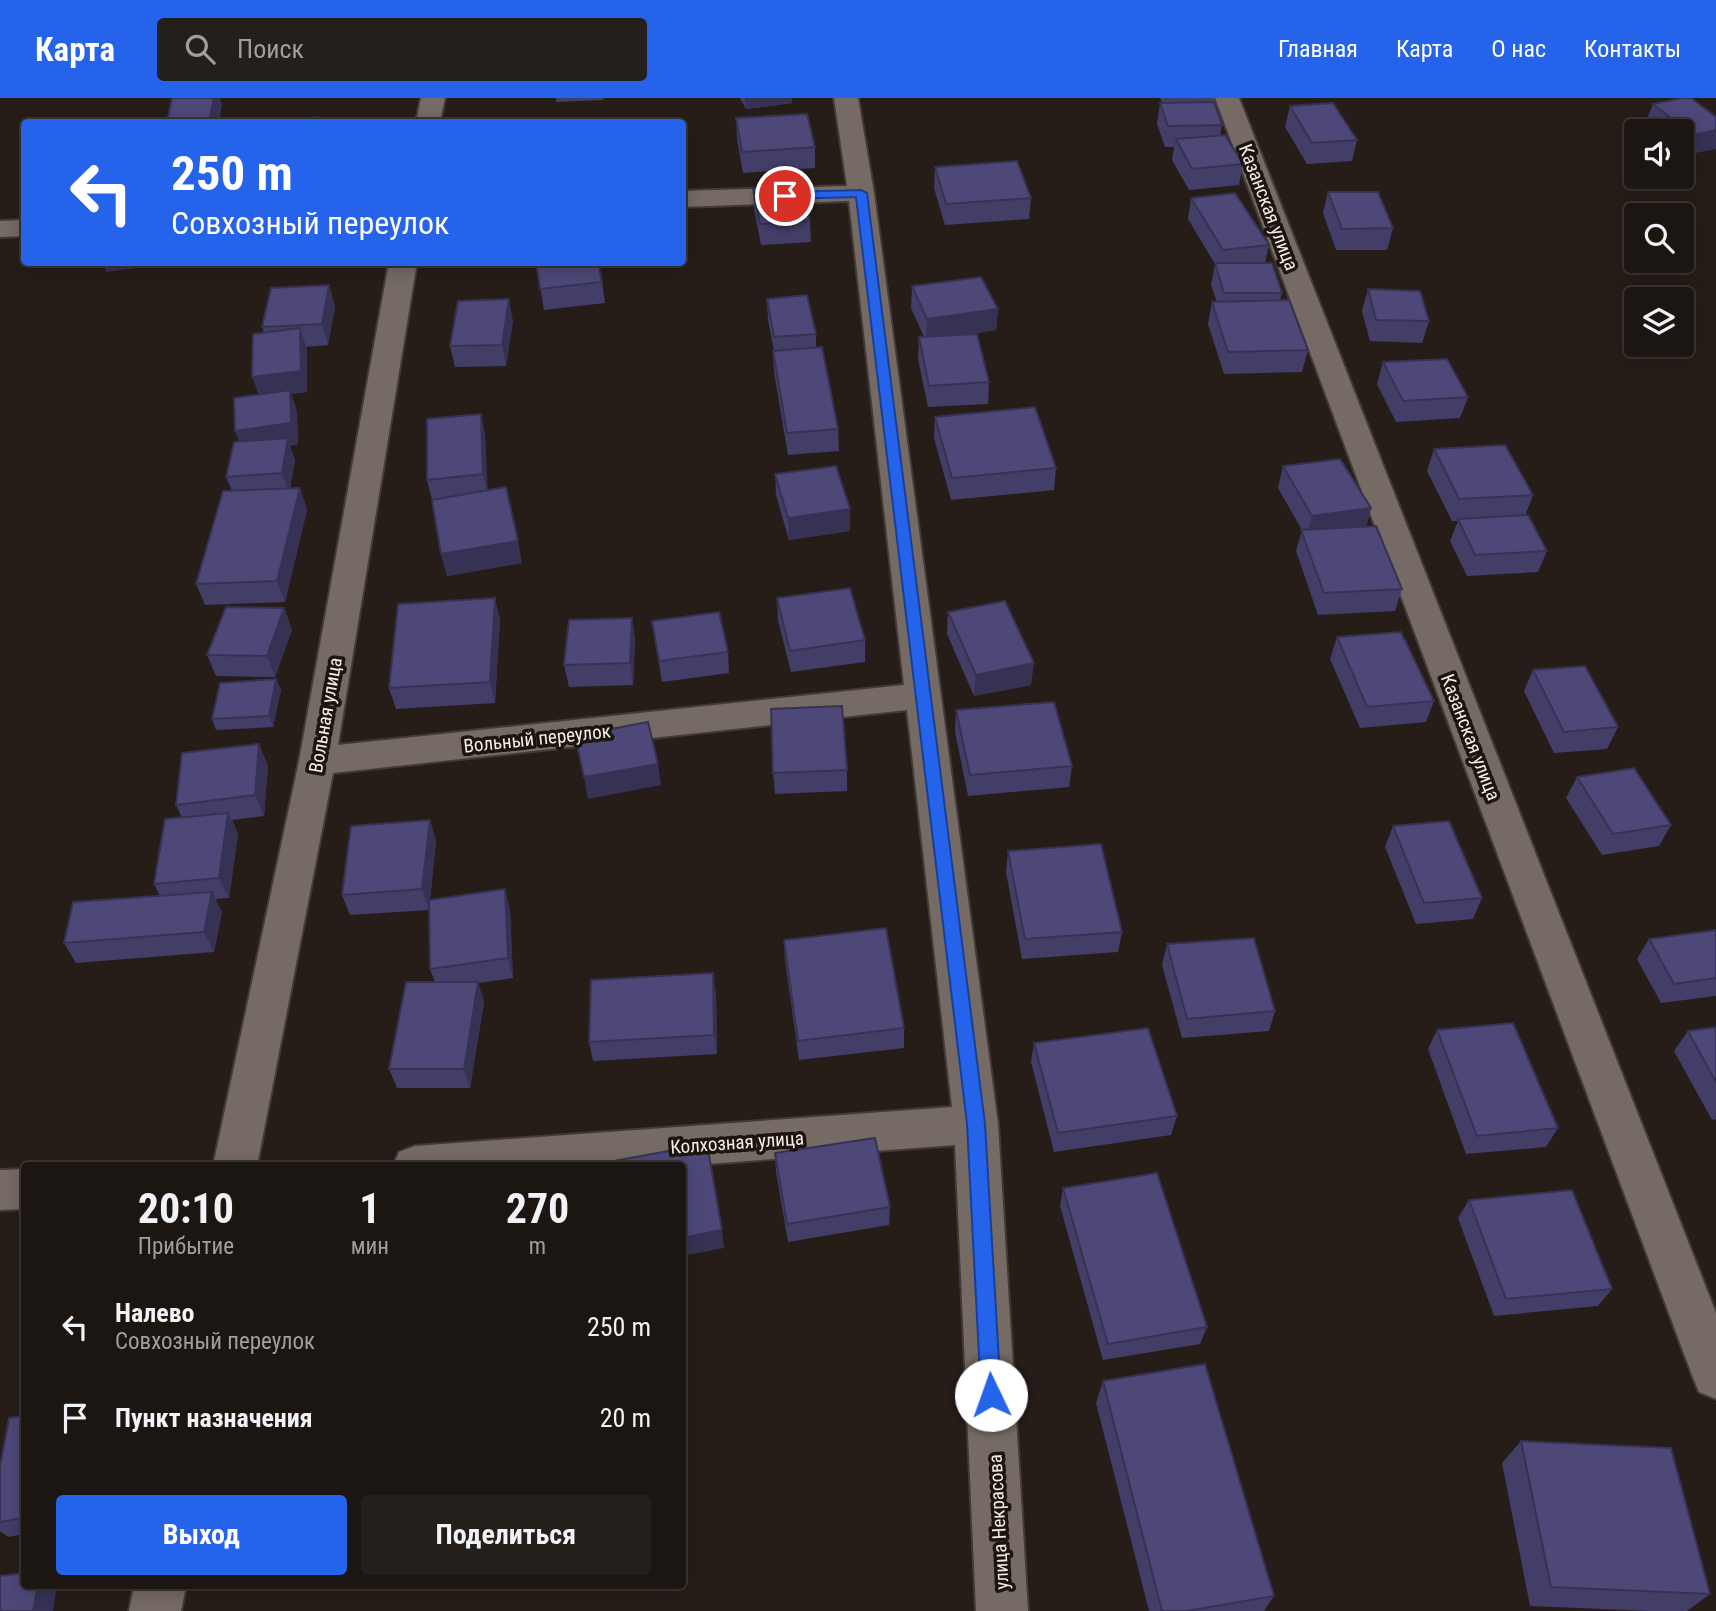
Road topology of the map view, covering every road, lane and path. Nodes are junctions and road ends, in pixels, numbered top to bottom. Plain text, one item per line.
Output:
1 (433, 98) edge
2 (846, 98) edge
3 (1227, 98) edge
4 (429, 119) edge
5 (861, 193) junction
6 (686, 199) edge
7 (21, 228) edge
8 (0, 229) edge
9 (401, 266) edge
10 (923, 696) junction
11 (317, 761) junction
12 (976, 1124) junction
13 (236, 1162) edge
14 (468, 1162) edge
15 (21, 1189) edge
16 (0, 1191) edge
17 (1716, 1375) edge
18 (159, 1589) edge
19 (155, 1611) edge
20 (1002, 1611) edge

1 - 4 street
2 - 5 street, улица Некрасова
3 - 17 street, Казанская улица
5 - 6 street
5 - 10 street, улица Некрасова
7 - 8 street
9 - 11 street, Вольная улица
10 - 11 street, Вольный переулок
10 - 12 street, улица Некрасова
11 - 13 street, Вольная улица
12 - 14 street, Колхозная улица
12 - 20 street, улица Некрасова
15 - 16 street
18 - 19 street

